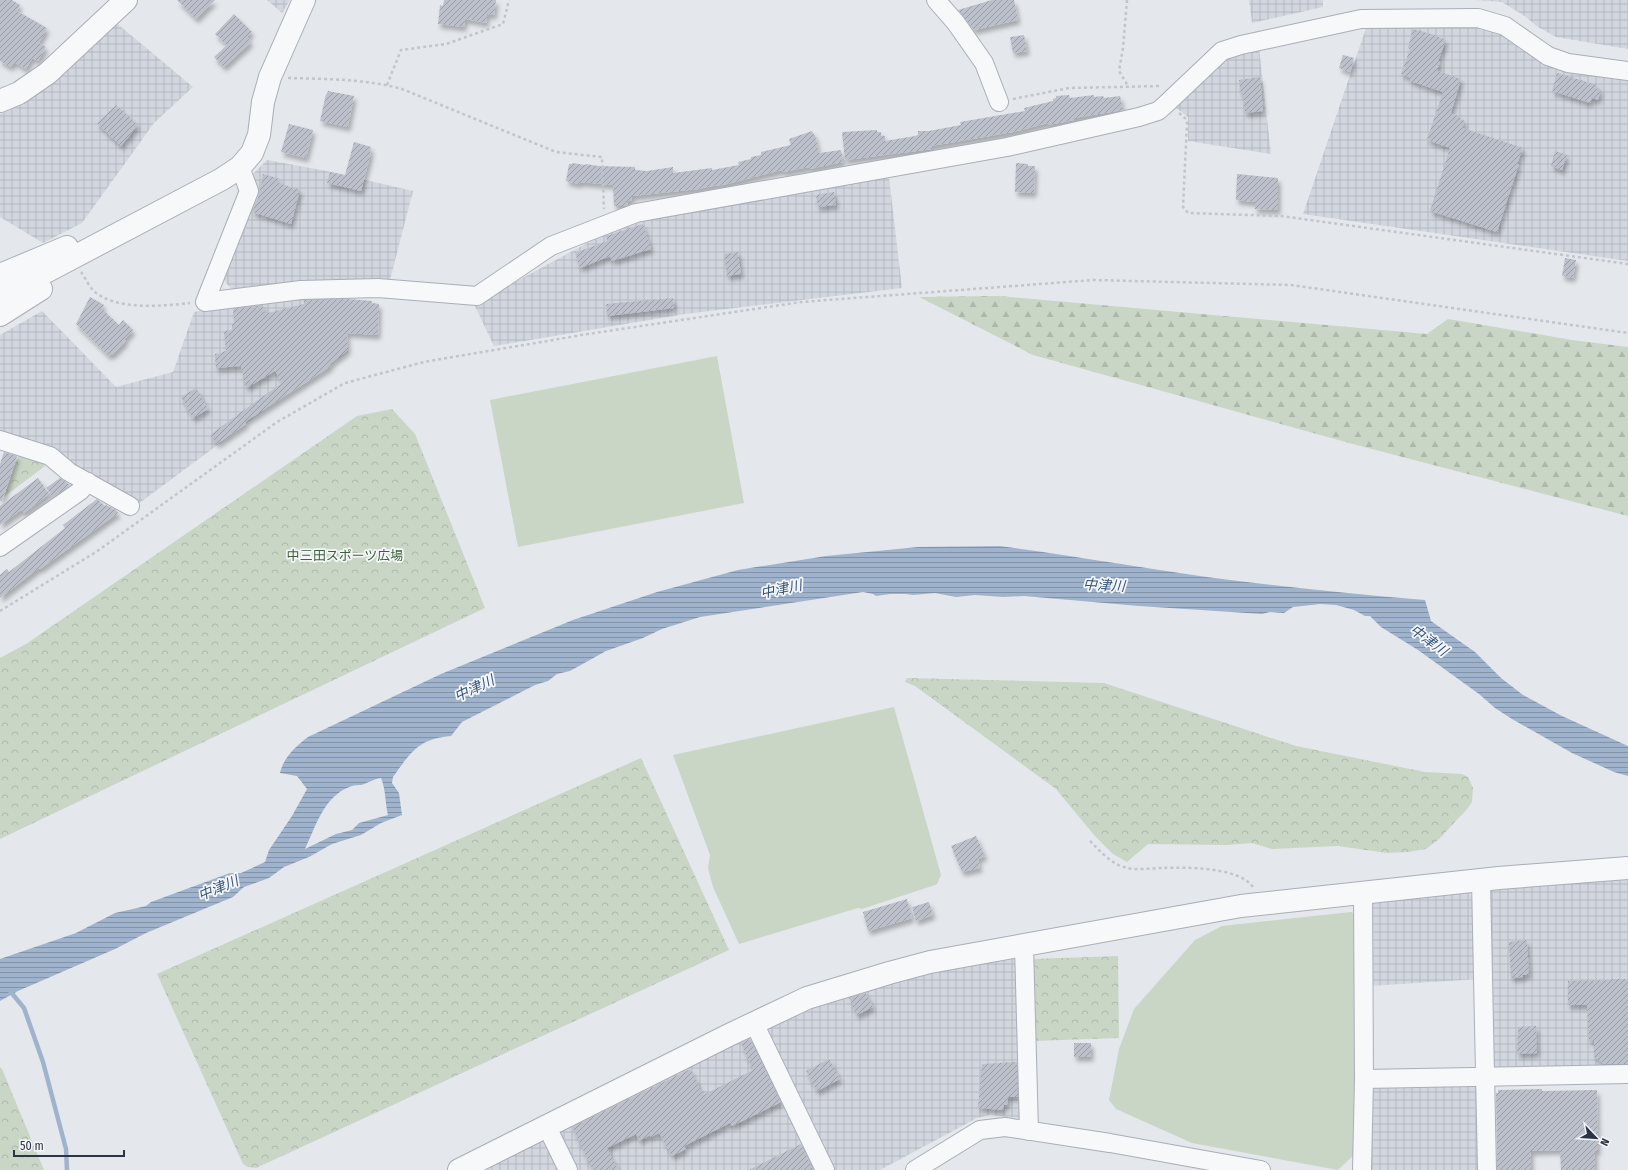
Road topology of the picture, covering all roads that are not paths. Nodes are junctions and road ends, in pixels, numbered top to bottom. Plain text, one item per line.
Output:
1 (126, 0) edge
2 (304, 0) edge
3 (936, 0) edge
4 (1628, 71) edge
5 (0, 101) edge
6 (999, 102) road end
7 (240, 167) junction
8 (78, 255) junction
9 (0, 275) edge
10 (0, 296) edge
11 (0, 315) edge
12 (0, 440) edge
13 (88, 482) junction
14 (130, 506) dead end
15 (0, 547) edge
16 (1628, 868) edge
17 (1481, 880) junction
18 (1363, 892) junction
19 (1024, 946) junction
20 (754, 1024) junction
21 (1628, 1074) edge
22 (1485, 1077) junction
23 (1364, 1079) junction
24 (546, 1127) junction
25 (1030, 1131) junction
26 (459, 1170) edge
27 (568, 1170) edge
28 (825, 1170) edge
29 (915, 1170) edge
30 (1261, 1170) edge
31 (1362, 1170) edge
32 (1487, 1170) edge

1 - 5 street
2 - 7 street
3 - 6 street
4 - 7 street
7 - 8 street
8 - 9 street
8 - 10 street
8 - 11 street
12 - 13 street
13 - 14 street
13 - 15 street
16 - 17 street
17 - 18 street
17 - 22 street
18 - 19 street
18 - 23 street
19 - 20 street
19 - 25 street
20 - 24 street
20 - 28 street
21 - 22 street
22 - 23 street
22 - 32 street
23 - 31 street
24 - 26 street
24 - 27 street
25 - 29 street
25 - 30 street

